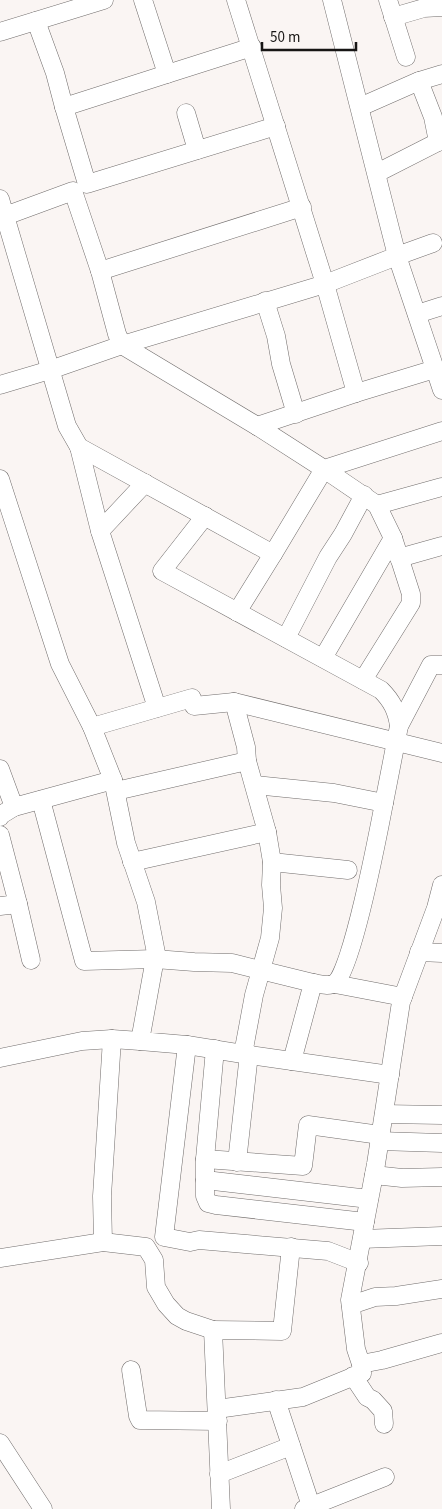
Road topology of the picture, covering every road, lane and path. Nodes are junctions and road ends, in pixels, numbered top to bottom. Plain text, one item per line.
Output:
1 (104, 0) edge
2 (143, 0) edge
3 (236, 0) edge
4 (332, 0) edge
5 (442, 7) edge
6 (390, 8) edge
7 (36, 21) junction
8 (0, 32) edge
9 (252, 47) junction
10 (406, 57) dead end
11 (167, 74) junction
12 (442, 74) edge
13 (419, 82) junction
14 (64, 107) junction
15 (360, 107) junction
16 (186, 113) dead end
17 (276, 126) junction
18 (440, 142) edge
19 (197, 150) junction
20 (377, 173) junction
21 (80, 188) junction
22 (302, 207) junction
23 (2, 208) edge
24 (433, 243) dead end
25 (397, 256) junction
26 (100, 271) junction
27 (325, 284) junction
28 (265, 301) junction
29 (442, 306) edge
30 (417, 314) junction
31 (122, 345) junction
32 (435, 369) junction
33 (50, 370) junction
34 (0, 385) edge
35 (442, 390) edge
36 (356, 393) junction
37 (296, 414) junction
38 (257, 426) junction
39 (442, 431) edge
40 (78, 447) junction
41 (324, 470) junction
42 (0, 479) edge
43 (145, 484) junction
44 (442, 487) edge
45 (370, 500) junction
46 (205, 516) junction
47 (100, 531) junction
48 (393, 538) junction
49 (442, 546) edge
50 (261, 547) junction
51 (400, 558) junction
52 (238, 612) junction
53 (286, 638) junction
54 (324, 658) junction
55 (442, 665) edge
56 (363, 680) junction
57 (234, 702) junction
58 (157, 708) junction
59 (92, 727) junction
60 (397, 734) junction
61 (442, 753) edge
62 (247, 761) junction
63 (0, 771) edge
64 (254, 785) junction
65 (114, 786) junction
66 (41, 800) junction
67 (384, 803) junction
68 (7, 812) edge
69 (267, 832) junction
70 (0, 834) edge
71 (132, 862) junction
72 (272, 862) junction
73 (348, 870) dead end
74 (441, 892) edge
75 (18, 904) junction
76 (0, 906) edge
77 (419, 952) junction
78 (442, 953) edge
79 (155, 959) junction
80 (31, 960) dead end
81 (261, 970) junction
82 (313, 983) junction
83 (335, 984) junction
84 (403, 997) junction
85 (112, 1039) junction
86 (140, 1041) junction
87 (187, 1045) junction
88 (215, 1049) junction
89 (246, 1054) junction
90 (0, 1058) edge
91 (292, 1061) junction
92 (390, 1075) junction
93 (384, 1114) junction
94 (442, 1115) edge
95 (380, 1138) junction
96 (442, 1143) edge
97 (205, 1159) junction
98 (237, 1162) junction
99 (374, 1175) junction
100 (442, 1177) edge
101 (205, 1180) junction
102 (369, 1199) junction
103 (363, 1231) junction
104 (442, 1236) edge
105 (103, 1242) junction
106 (291, 1247) junction
107 (0, 1258) edge
108 (358, 1263) junction
109 (442, 1289) edge
110 (351, 1305) junction
111 (213, 1330) junction
112 (442, 1343) edge
113 (130, 1370) dead end
114 (357, 1370) junction
115 (276, 1400) junction
116 (218, 1415) junction
117 (384, 1424) dead end
118 (0, 1442) edge
119 (291, 1446) junction
120 (219, 1474) junction
121 (386, 1477) dead end
122 (309, 1508) edge
123 (43, 1509) edge
124 (220, 1509) edge

1 - 7 street
2 - 11 street
3 - 9 street
4 - 15 street
5 - 6 street
6 - 10 street
7 - 8 street
7 - 14 street
9 - 11 street
9 - 17 street
11 - 14 street
12 - 13 street
13 - 15 street
13 - 18 street
14 - 21 street
15 - 20 street
16 - 19 street
17 - 19 street
17 - 22 street
18 - 20 street
19 - 21 street
20 - 25 street
21 - 23 street
21 - 26 street
22 - 26 street
22 - 27 street
23 - 33 street
24 - 25 street
25 - 27 street
25 - 30 street
26 - 31 street
27 - 28 street
27 - 36 street
28 - 31 street
28 - 37 street
29 - 30 street
30 - 32 street
31 - 33 street
31 - 38 street
32 - 35 street
32 - 36 street
33 - 34 street
33 - 40 street
36 - 37 street
37 - 38 street
38 - 41 street
39 - 41 street
40 - 43 street
40 - 47 street
41 - 45 street
41 - 50 street
42 - 59 street
43 - 46 street
43 - 47 street
44 - 45 street
45 - 48 street
45 - 53 street
46 - 50 street
46 - 52 street
47 - 58 street
48 - 51 street
48 - 54 street
49 - 51 street
50 - 52 street
51 - 56 street
52 - 53 street
53 - 54 street
54 - 56 street
55 - 60 street
56 - 60 street
57 - 58 street
57 - 60 street
57 - 62 street
58 - 59 street
59 - 65 street
60 - 61 street
60 - 67 street
62 - 64 street
62 - 65 street
63 - 68 street
64 - 67 street
64 - 69 street
65 - 66 street
65 - 71 street
66 - 68 street
66 - 79 street
67 - 83 street
69 - 71 street
69 - 72 street
70 - 75 street
71 - 79 street
72 - 73 street
72 - 81 street
74 - 77 street
75 - 76 street
75 - 80 street
77 - 78 street
77 - 84 street
79 - 81 street
79 - 86 street
81 - 82 street
81 - 89 street
82 - 83 street
82 - 91 street
83 - 84 street
84 - 92 street
85 - 86 street
85 - 90 street
85 - 105 street
86 - 87 street
87 - 88 street
87 - 106 street
88 - 89 street
88 - 97 street
89 - 91 street
89 - 98 street
91 - 92 street
92 - 93 street
93 - 94 street
93 - 95 street
95 - 96 street
95 - 98 street
95 - 99 street
97 - 98 street
97 - 101 street
99 - 100 street
99 - 102 street
101 - 102 street
101 - 103 street
102 - 103 street
103 - 104 street
103 - 108 street
105 - 107 street
105 - 111 street
106 - 108 street
106 - 111 street
108 - 110 street
109 - 110 street
110 - 114 street
111 - 116 street
112 - 114 street
113 - 116 street
114 - 115 street
114 - 117 street
115 - 116 street
115 - 119 street
116 - 120 street
118 - 123 street
119 - 120 street
119 - 122 street
120 - 124 street
121 - 122 street

